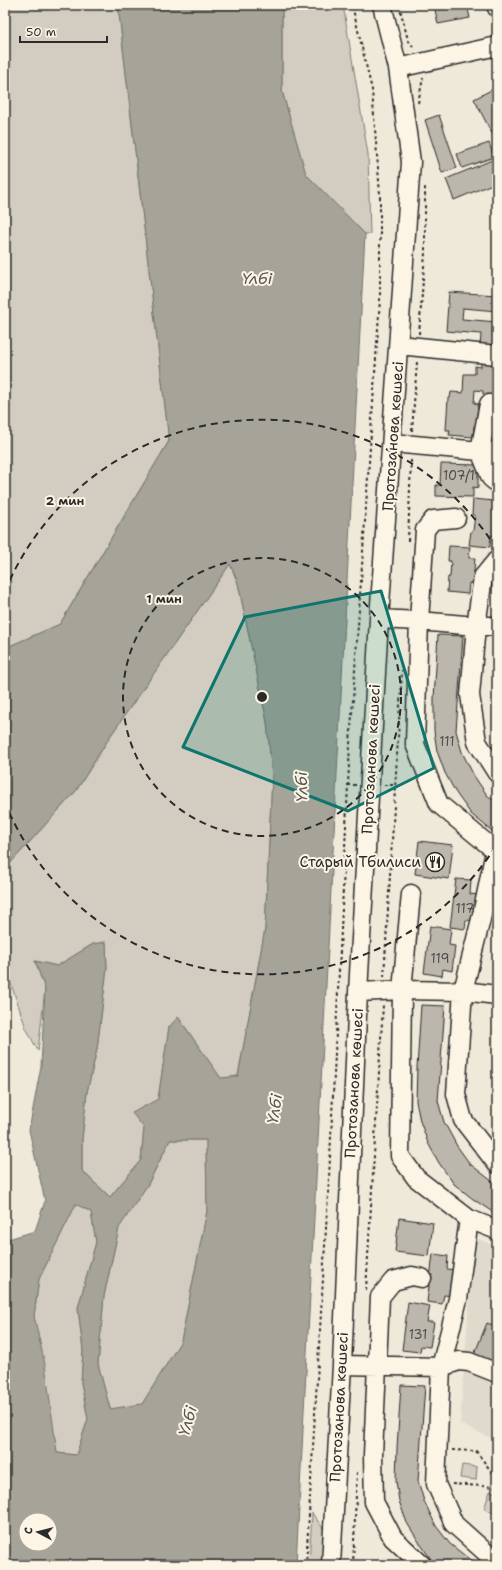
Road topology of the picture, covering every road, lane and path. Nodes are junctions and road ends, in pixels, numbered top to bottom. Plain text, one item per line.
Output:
1 (352, 5) edge
2 (382, 5) edge
3 (399, 5) edge
4 (497, 46) edge
5 (420, 64) junction
6 (398, 68) junction
7 (418, 105) dead end
8 (425, 185) dead end
9 (399, 345) junction
10 (418, 347) junction
11 (497, 355) edge
12 (497, 405) edge
13 (392, 443) junction
14 (412, 445) junction
15 (489, 451) edge
16 (497, 483) edge
17 (456, 518) dead end
18 (408, 546) dead end
19 (497, 560) edge
20 (379, 619) junction
21 (419, 621) junction
22 (476, 626) junction
23 (497, 626) edge
24 (402, 667) dead end
25 (497, 773) edge
26 (496, 851) edge
27 (411, 894) dead end
28 (402, 990) junction
29 (463, 991) junction
30 (358, 992) junction
31 (384, 992) junction
32 (497, 995) edge
33 (497, 1164) edge
34 (469, 1219) junction
35 (497, 1230) edge
36 (422, 1278) dead end
37 (366, 1294) dead end
38 (342, 1365) junction
39 (378, 1366) junction
40 (441, 1367) junction
41 (497, 1372) edge
42 (438, 1450) junction
43 (358, 1469) dead end
44 (497, 1479) edge
45 (436, 1484) junction
46 (497, 1487) edge
47 (497, 1560) edge
48 (306, 1565) edge
49 (330, 1565) edge
50 (353, 1565) edge
51 (422, 1565) edge

1 - 48 path
2 - 6 street, Протозанова көшесі
3 - 5 path
4 - 5 street
5 - 6 street
5 - 7 path
6 - 9 street, Протозанова көшесі
8 - 10 path
9 - 10 street
9 - 13 street, Протозанова көшесі
10 - 11 street
10 - 14 path
12 - 15 street
13 - 14 street
13 - 20 street, Протозанова көшесі
14 - 15 street
14 - 18 path
15 - 16 street
17 - 21 street
19 - 22 street
20 - 21 street
20 - 30 street, Протозанова көшесі
21 - 22 street
21 - 26 street
22 - 23 street
22 - 25 street
24 - 31 path
26 - 29 street
27 - 28 street
28 - 29 street
28 - 31 street
28 - 34 street
29 - 32 street
29 - 33 street
30 - 31 street
30 - 38 street, Протозанова көшесі
31 - 37 path
34 - 35 street
34 - 40 street
36 - 39 street
38 - 39 street
38 - 49 street, Протозанова көшесі
39 - 40 street
39 - 51 street
40 - 41 street
40 - 42 street
42 - 44 path
42 - 45 street
43 - 50 path
45 - 46 path
45 - 47 street

